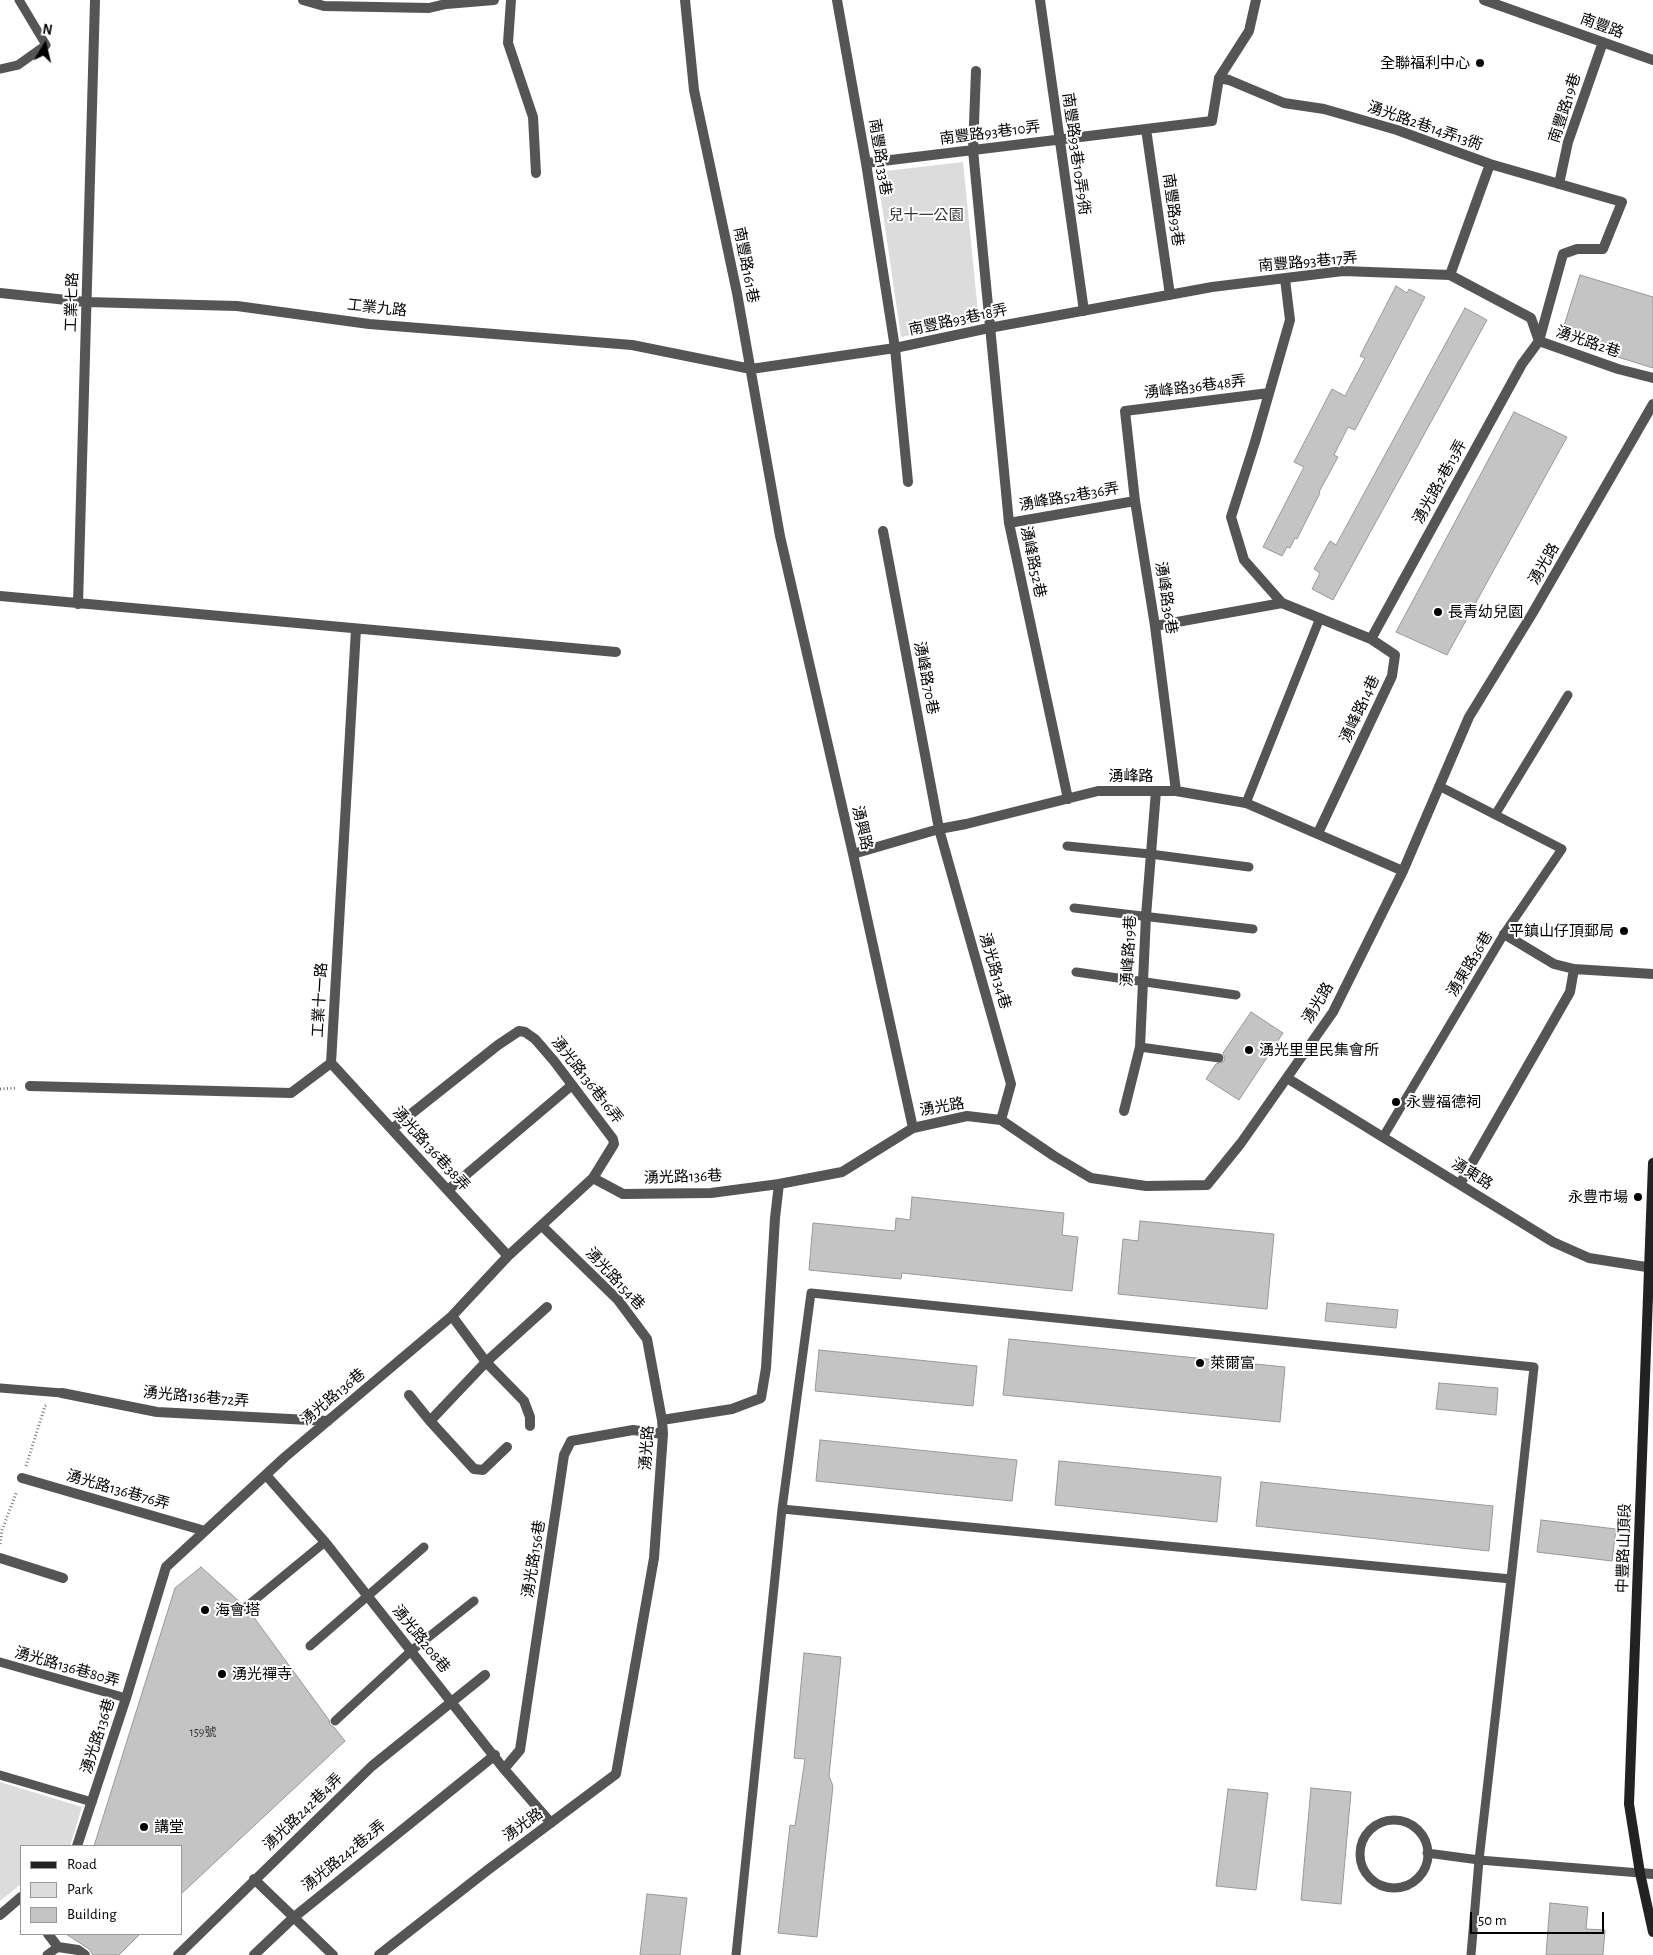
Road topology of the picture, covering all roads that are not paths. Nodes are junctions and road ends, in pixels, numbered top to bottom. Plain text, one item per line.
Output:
1 (19, 0) edge
2 (95, 0) edge
3 (303, 0) edge
4 (494, 0) edge
5 (511, 0) edge
6 (685, 0) edge
7 (837, 0) edge
8 (1040, 0) edge
9 (1256, 0) edge
10 (1484, 0) edge
11 (445, 2) edge
12 (1603, 42) junction
13 (1653, 60) edge
14 (0, 69) edge
15 (976, 71) dead end
16 (1220, 78) junction
17 (1146, 129) junction
18 (1058, 140) junction
19 (973, 150) junction
20 (866, 163) junction
21 (1490, 164) junction
22 (536, 173) dead end
23 (1559, 184) junction
24 (1450, 275) junction
25 (1285, 278) junction
26 (0, 294) edge
27 (1170, 295) junction
28 (87, 301) junction
29 (1084, 311) junction
30 (989, 328) junction
31 (1539, 341) junction
32 (895, 348) junction
33 (751, 369) junction
34 (1653, 378) edge
35 (1270, 393) junction
36 (1653, 404) edge
37 (1125, 411) joint
38 (908, 482) dead end
39 (1135, 501) junction
40 (1009, 523) junction
41 (883, 531) dead end
42 (780, 536) joint
43 (0, 596) edge
44 (1282, 602) junction
45 (78, 604) junction
46 (1320, 618) junction
47 (1155, 626) junction
48 (356, 628) junction
49 (1371, 640) junction
50 (616, 652) dead end
51 (1568, 695) dead end
52 (1439, 786) junction
53 (1156, 791) junction
54 (1176, 791) junction
55 (1068, 799) junction
56 (1246, 803) junction
57 (1495, 815) junction
58 (939, 829) junction
59 (1318, 833) junction
60 (1067, 846) dead end
61 (853, 854) junction
62 (1150, 854) junction
63 (1249, 867) dead end
64 (1402, 871) junction
65 (1074, 908) dead end
66 (1146, 916) junction
67 (1253, 929) dead end
68 (1504, 934) junction
69 (1574, 969) junction
70 (1076, 972) dead end
71 (1653, 974) edge
72 (1143, 981) junction
73 (1236, 995) dead end
74 (1140, 1047) junction
75 (1219, 1058) dead end
76 (331, 1063) junction
77 (1287, 1078) junction
78 (572, 1085) junction
79 (30, 1086) dead end
80 (1124, 1110) dead end
81 (1001, 1120) junction
82 (913, 1128) junction
83 (392, 1129) junction
84 (1383, 1137) junction
85 (1653, 1163) edge
86 (1653, 1176) edge
87 (593, 1178) junction
88 (778, 1184) junction
89 (1460, 1184) junction
90 (448, 1190) junction
91 (542, 1226) junction
92 (508, 1256) junction
93 (1651, 1268) edge
94 (547, 1307) dead end
95 (452, 1316) junction
96 (486, 1362) junction
97 (0, 1388) edge
98 (62, 1393) joint
99 (409, 1395) dead end
100 (662, 1420) junction
101 (328, 1421) junction
102 (430, 1421) junction
103 (530, 1426) dead end
104 (662, 1434) junction
105 (507, 1447) dead end
106 (266, 1475) junction
107 (22, 1478) dead end
108 (782, 1508) junction
109 (205, 1531) junction
110 (325, 1542) junction
111 (424, 1547) dead end
112 (0, 1558) edge
113 (63, 1578) dead end
114 (1511, 1579) junction
115 (368, 1596) junction
116 (474, 1601) dead end
117 (246, 1607) dead end
118 (310, 1646) dead end
119 (411, 1651) junction
120 (0, 1662) edge
121 (486, 1675) dead end
122 (126, 1698) junction
123 (452, 1701) junction
124 (335, 1721) dead end
125 (494, 1755) junction
126 (504, 1769) junction
127 (0, 1775) edge
128 (92, 1802) junction
129 (551, 1823) junction
130 (77, 1845) edge
131 (1427, 1854) junction
132 (1479, 1860) junction
133 (1640, 1873) junction
134 (1653, 1874) edge
135 (254, 1879) junction
136 (20, 1899) edge
137 (0, 1915) edge
138 (293, 1918) junction
139 (1653, 1932) edge
140 (49, 1935) edge
141 (58, 1947) junction
142 (47, 1955) edge
143 (85, 1955) edge
144 (178, 1955) edge
145 (254, 1955) edge
146 (333, 1955) edge
147 (379, 1955) edge
148 (736, 1955) edge
149 (1471, 1955) edge

1 - 14 lane
2 - 28 street, 工業七路
3 - 11 street
4 - 11 street
5 - 22 street
6 - 33 street, 南豐路161巷
7 - 20 street, 南豐路133巷
8 - 18 street, 南豐路93巷10弄9衖
9 - 16 street
10 - 12 street, 南豐路
12 - 13 street, 南豐路
12 - 23 street, 南豐路19巷
15 - 19 street, 湧峰路52巷
16 - 17 street, 南豐路93巷10弄
16 - 21 street, 湧光路2巷14弄13衖
17 - 18 street, 南豐路93巷10弄
17 - 27 street, 南豐路93巷
18 - 19 street, 南豐路93巷10弄
18 - 29 street, 南豐路93巷10弄9衖
19 - 20 street, 南豐路93巷10弄
19 - 30 street, 湧峰路52巷
20 - 32 street, 南豐路133巷
21 - 23 street, 湧光路2巷14弄13衖
21 - 24 street
23 - 31 street, 湧光路2巷14弄13衖
24 - 25 street, 南豐路93巷17弄
24 - 31 street, 湧光路2巷
25 - 27 street, 南豐路93巷17弄
25 - 35 street
26 - 28 street, 工業九路
27 - 29 street, 南豐路93巷18弄
28 - 33 street, 工業九路
28 - 45 street, 工業七路
29 - 30 street, 南豐路93巷18弄
30 - 32 street, 南豐路93巷18弄
30 - 40 street, 湧峰路52巷
31 - 34 street, 湧光路2巷
31 - 49 street, 湧光路2巷13弄
32 - 33 street, 南豐路93巷18弄
32 - 38 street, 南豐路133巷
33 - 42 street, 南豐路161巷
35 - 37 street, 湧峰路36巷48弄
35 - 44 street
36 - 52 street, 湧光路
37 - 39 street, 湧峰路36巷
39 - 40 street, 湧峰路52巷36弄
39 - 47 street, 湧峰路36巷
40 - 55 street, 湧峰路52巷
41 - 58 street, 湧峰路70巷
42 - 61 street, 湧興路
43 - 45 street
44 - 46 street, 湧峰路14巷
44 - 47 street
45 - 48 street
46 - 49 street, 湧峰路14巷
46 - 56 lane
47 - 54 street, 湧峰路36巷
48 - 50 street
48 - 76 street, 工業十一路
49 - 59 street, 湧峰路14巷
51 - 57 lane
52 - 57 lane, 湧東路36巷
52 - 64 street, 湧光路
53 - 54 street, 湧峰路
53 - 55 street, 湧峰路
53 - 62 street, 湧峰路19巷
54 - 56 street, 湧峰路
55 - 58 street, 湧峰路
56 - 59 street, 湧峰路
57 - 68 lane, 湧東路36巷
58 - 61 street, 湧峰路
58 - 81 street, 湧光路134巷
59 - 64 street, 湧峰路
60 - 62 lane
61 - 82 street, 湧興路
62 - 63 lane
62 - 66 street, 湧峰路19巷
64 - 77 street, 湧光路
65 - 66 lane
66 - 67 lane
66 - 72 street, 湧峰路19巷
68 - 69 street
68 - 84 lane, 湧東路36巷
69 - 71 street
69 - 89 street
70 - 72 lane
72 - 73 lane
72 - 74 street, 湧峰路19巷
74 - 75 lane
74 - 80 street, 湧峰路19巷
76 - 79 street
76 - 83 street, 湧光路136巷38弄
77 - 81 street, 湧光路
77 - 84 street, 湧東路
78 - 83 street, 湧光路136巷16弄
78 - 87 street, 湧光路136巷16弄
78 - 90 street
81 - 82 street, 湧光路
82 - 88 street, 湧光路
83 - 90 street, 湧光路136巷38弄
84 - 89 street, 湧東路
85 - 86 main road, 中豐路山頂段
86 - 93 main road, 中豐路山頂段
87 - 88 street, 湧光路136巷
87 - 91 street, 湧光路136巷
88 - 100 street, 湧光路
89 - 93 street, 湧東路
90 - 92 street, 湧光路136巷38弄
91 - 92 street, 湧光路136巷
91 - 100 street, 湧光路154巷
92 - 95 street, 湧光路136巷
93 - 133 main road, 中豐路山頂段
94 - 96 street
95 - 96 street
95 - 101 street, 湧光路136巷
96 - 102 street
96 - 103 street
97 - 98 lane
98 - 101 street, 湧光路136巷72弄
99 - 102 street
100 - 104 street, 湧光路
101 - 106 street, 湧光路136巷
102 - 105 street
104 - 126 street, 湧光路156巷
104 - 129 street, 湧光路
106 - 109 street, 湧光路136巷
106 - 110 street, 湧光路208巷
107 - 109 street, 湧光路136巷76弄
108 - 114 lane
108 - 114 lane
108 - 148 lane
109 - 122 street, 湧光路136巷
110 - 115 street, 湧光路208巷
110 - 117 lane
111 - 115 lane
112 - 113 street
114 - 132 lane
115 - 118 lane
115 - 119 street, 湧光路208巷
116 - 119 lane
119 - 123 street, 湧光路208巷
119 - 124 lane
120 - 122 lane, 湧光路136巷80弄
121 - 123 street, 湧光路242巷4弄
122 - 128 street, 湧光路136巷
123 - 125 street, 湧光路208巷
123 - 135 street, 湧光路242巷4弄
125 - 126 street, 湧光路208巷
125 - 138 street, 湧光路242巷2弄
126 - 129 street, 湧光路208巷
127 - 128 lane
128 - 130 street, 湧光路136巷
129 - 147 street, 湧光路
131 - 131 lane
131 - 132 lane
132 - 133 lane
132 - 149 lane
133 - 134 street
133 - 139 main road, 中豐路山頂段
135 - 138 street
135 - 144 street, 湧光路242巷4弄
136 - 137 street
138 - 145 street, 湧光路242巷2弄
138 - 146 street
140 - 141 street
141 - 142 lane
141 - 143 street

